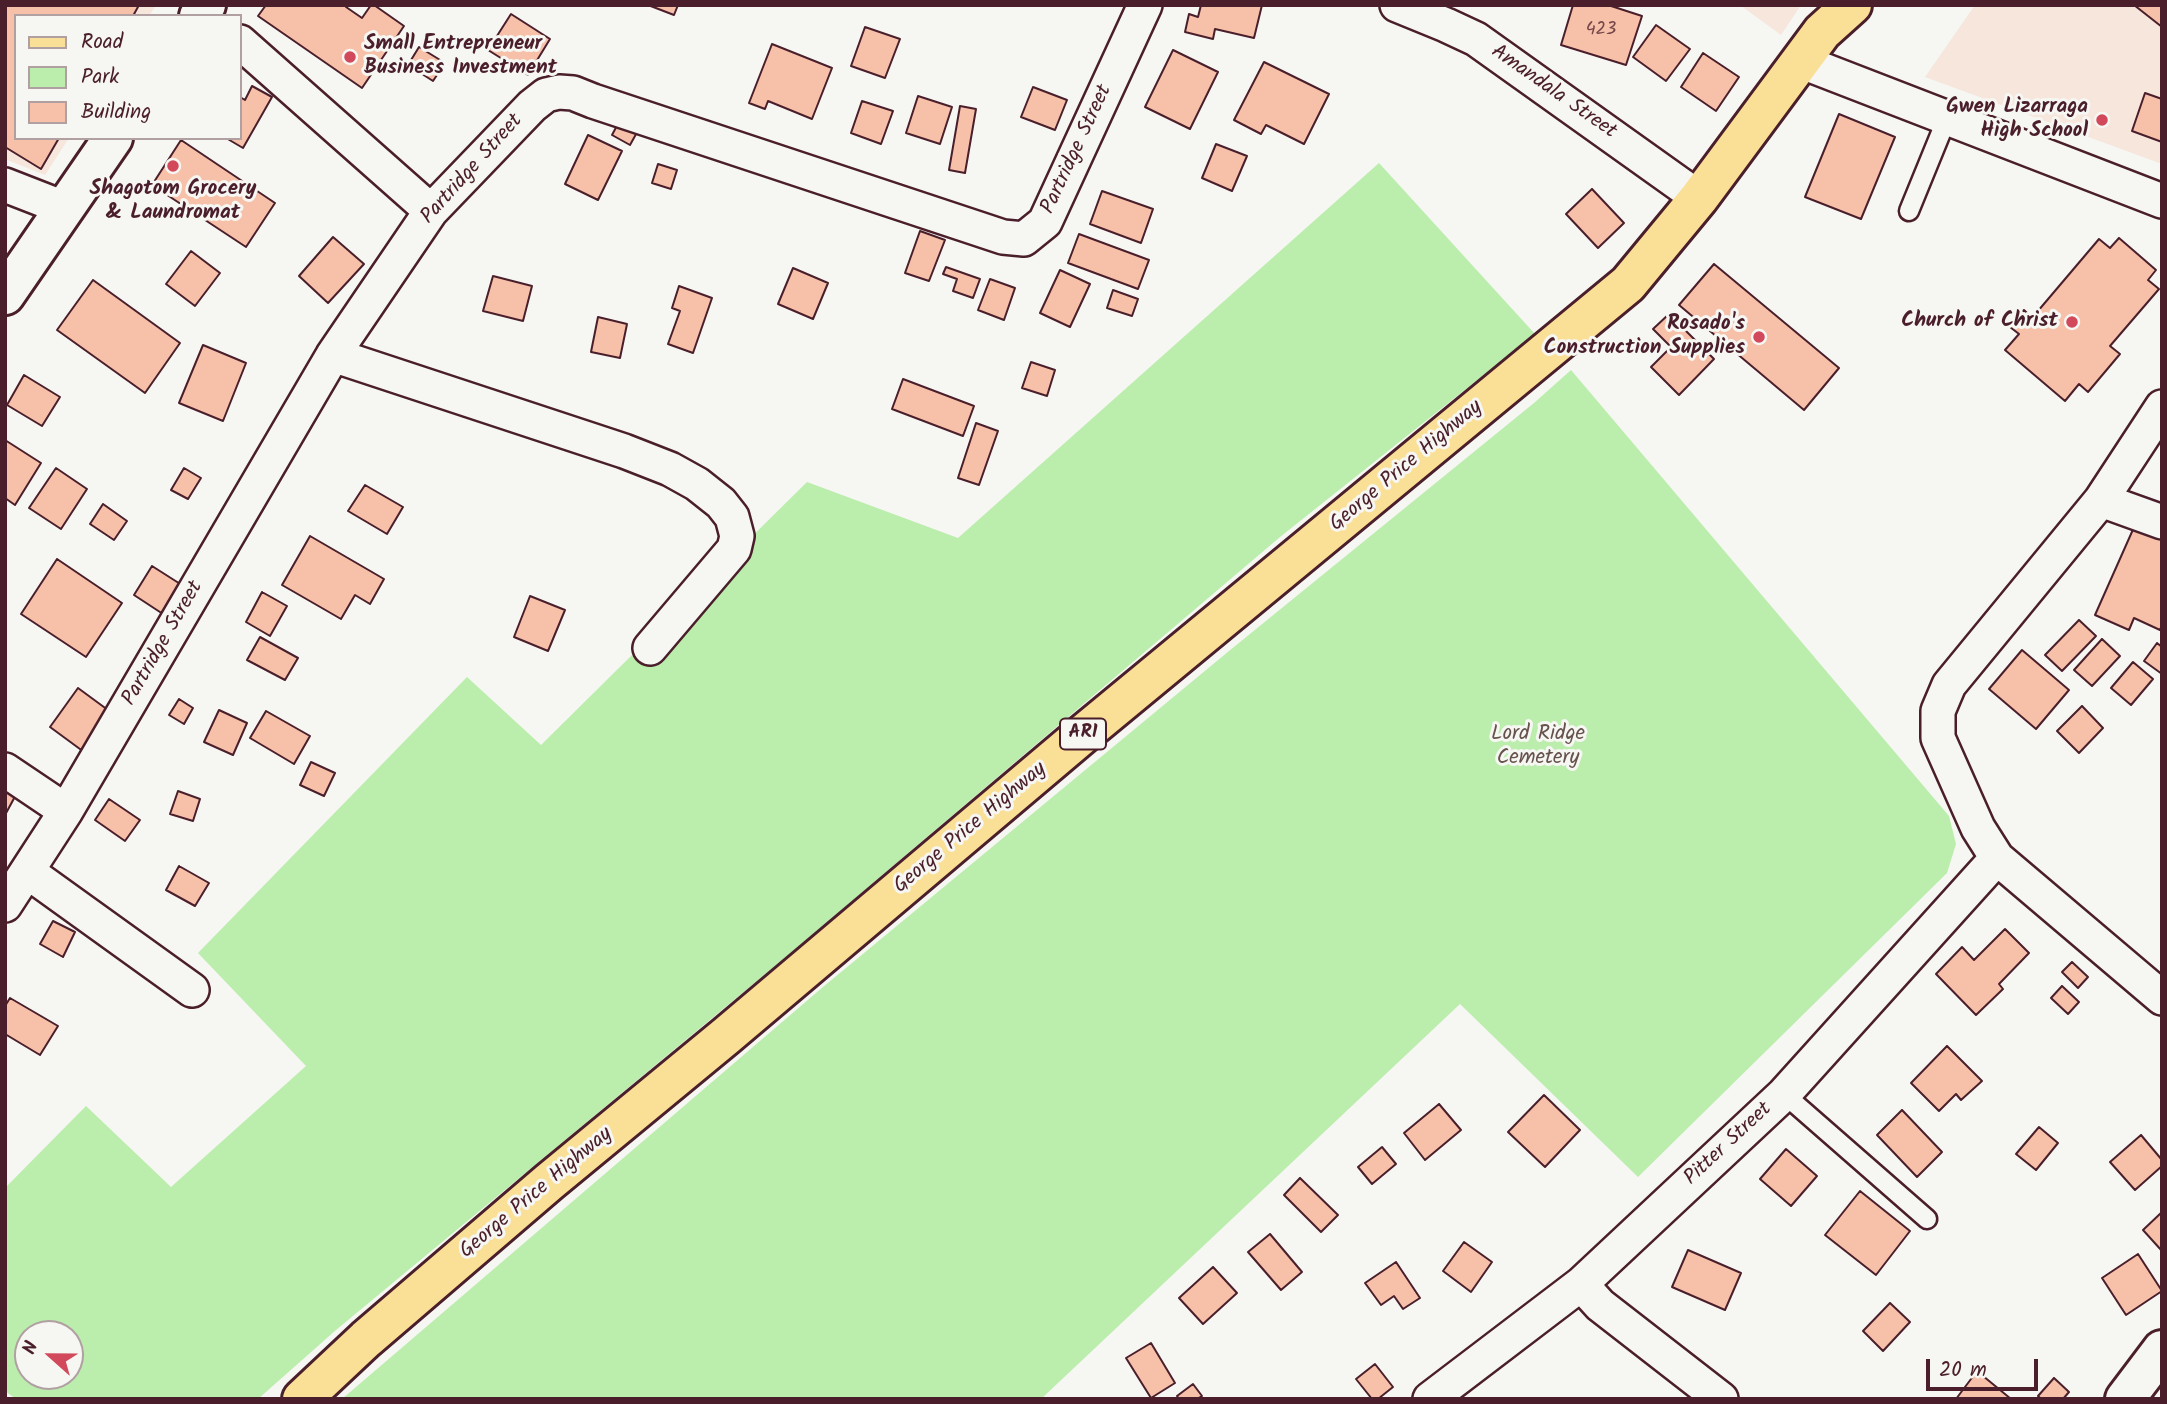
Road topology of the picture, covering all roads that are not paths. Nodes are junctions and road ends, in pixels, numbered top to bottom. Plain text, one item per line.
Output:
1 (1145, 5) edge
2 (1397, 5) edge
3 (1852, 5) edge
4 (1452, 15) edge
5 (1818, 33) edge
6 (242, 44) edge
7 (1947, 118) junction
8 (112, 140) edge
9 (5, 185) edge
10 (1699, 198) junction
11 (2162, 201) edge
12 (64, 208) junction
13 (431, 211) junction
14 (1909, 211) dead end
15 (5, 295) edge
16 (333, 355) junction
17 (2162, 407) edge
18 (2101, 500) junction
19 (2162, 522) edge
20 (650, 648) dead end
21 (5, 770) edge
22 (66, 811) junction
23 (1997, 858) junction
24 (28, 872) junction
25 (5, 905) edge
26 (192, 990) dead end
27 (2162, 998) edge
28 (1784, 1094) junction
29 (1927, 1219) dead end
30 (1581, 1284) junction
31 (2162, 1350) edge
32 (302, 1399) edge
33 (1430, 1399) edge
34 (1721, 1399) edge
35 (2125, 1399) edge

1 - 13 street, Partridge Street
2 - 4 street, Amandala Street
3 - 5 main road, George Price Highway / AR1
4 - 10 street, Amandala Street
5 - 7 street
5 - 10 main road, George Price Highway / AR1
6 - 13 street
7 - 11 street
7 - 14 lane
8 - 12 main road
9 - 12 street
10 - 32 main road, George Price Highway / AR1
12 - 15 main road
13 - 16 street, Partridge Street
16 - 20 street
16 - 22 street, Partridge Street
17 - 18 street
18 - 19 street
18 - 23 street
21 - 22 street
22 - 24 street, Partridge Street
23 - 27 street
23 - 28 street, Pitter Street
24 - 25 street, Partridge Street
24 - 26 street
28 - 29 lane
28 - 30 street, Pitter Street
30 - 33 street, Pitter Street
30 - 34 street
31 - 35 main road

